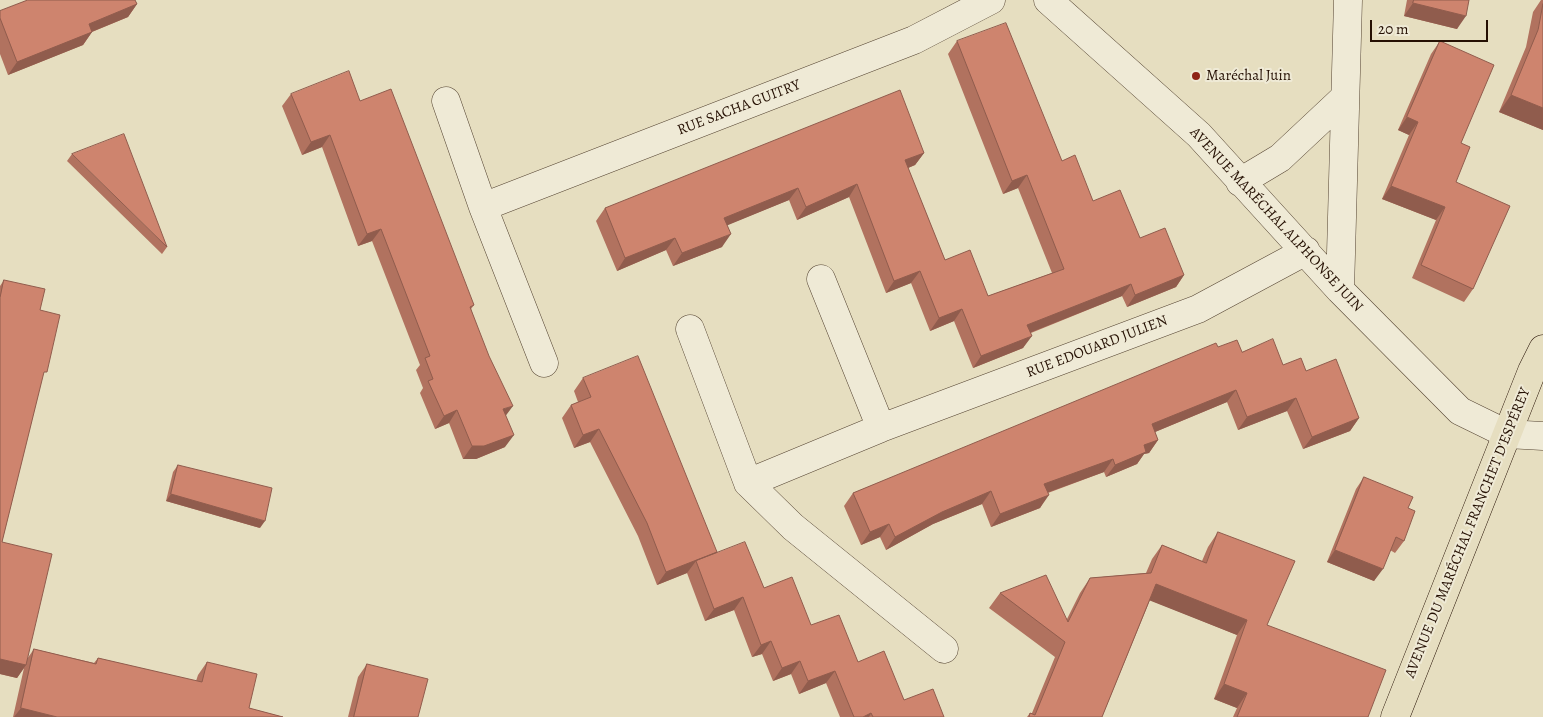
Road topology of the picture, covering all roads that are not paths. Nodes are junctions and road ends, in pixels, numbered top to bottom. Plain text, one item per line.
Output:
1 (990, 0) edge
2 (1048, 0) edge
3 (1348, 0) edge
4 (1344, 98) junction
5 (446, 100) dead end
6 (1240, 182) junction
7 (483, 207) junction
8 (1306, 251) junction
9 (821, 279) dead end
10 (1340, 290) junction
11 (690, 329) dead end
12 (1543, 349) edge
13 (544, 363) dead end
14 (881, 428) junction
15 (1506, 434) junction
16 (1543, 436) edge
17 (748, 483) junction
18 (944, 649) dead end
19 (1395, 717) edge

1 - 7 street, RUE SACHA GUITRY
2 - 6 street, AVENUE MARÉCHAL ALPHONSE JUIN
3 - 4 street
4 - 6 street
4 - 10 street
5 - 7 street
6 - 8 street, AVENUE MARÉCHAL ALPHONSE JUIN
7 - 13 street
8 - 10 street, AVENUE MARÉCHAL ALPHONSE JUIN
8 - 14 street, RUE EDOUARD JULIEN
9 - 14 street
10 - 15 street, AVENUE MARÉCHAL ALPHONSE JUIN
11 - 17 street
12 - 15 main road, AVENUE DU MARÉCHAL FRANCHET D'ESPÉREY
14 - 17 street, RUE EDOUARD JULIEN
15 - 16 street
15 - 19 main road, AVENUE DU MARÉCHAL FRANCHET D'ESPÉREY
17 - 18 street

